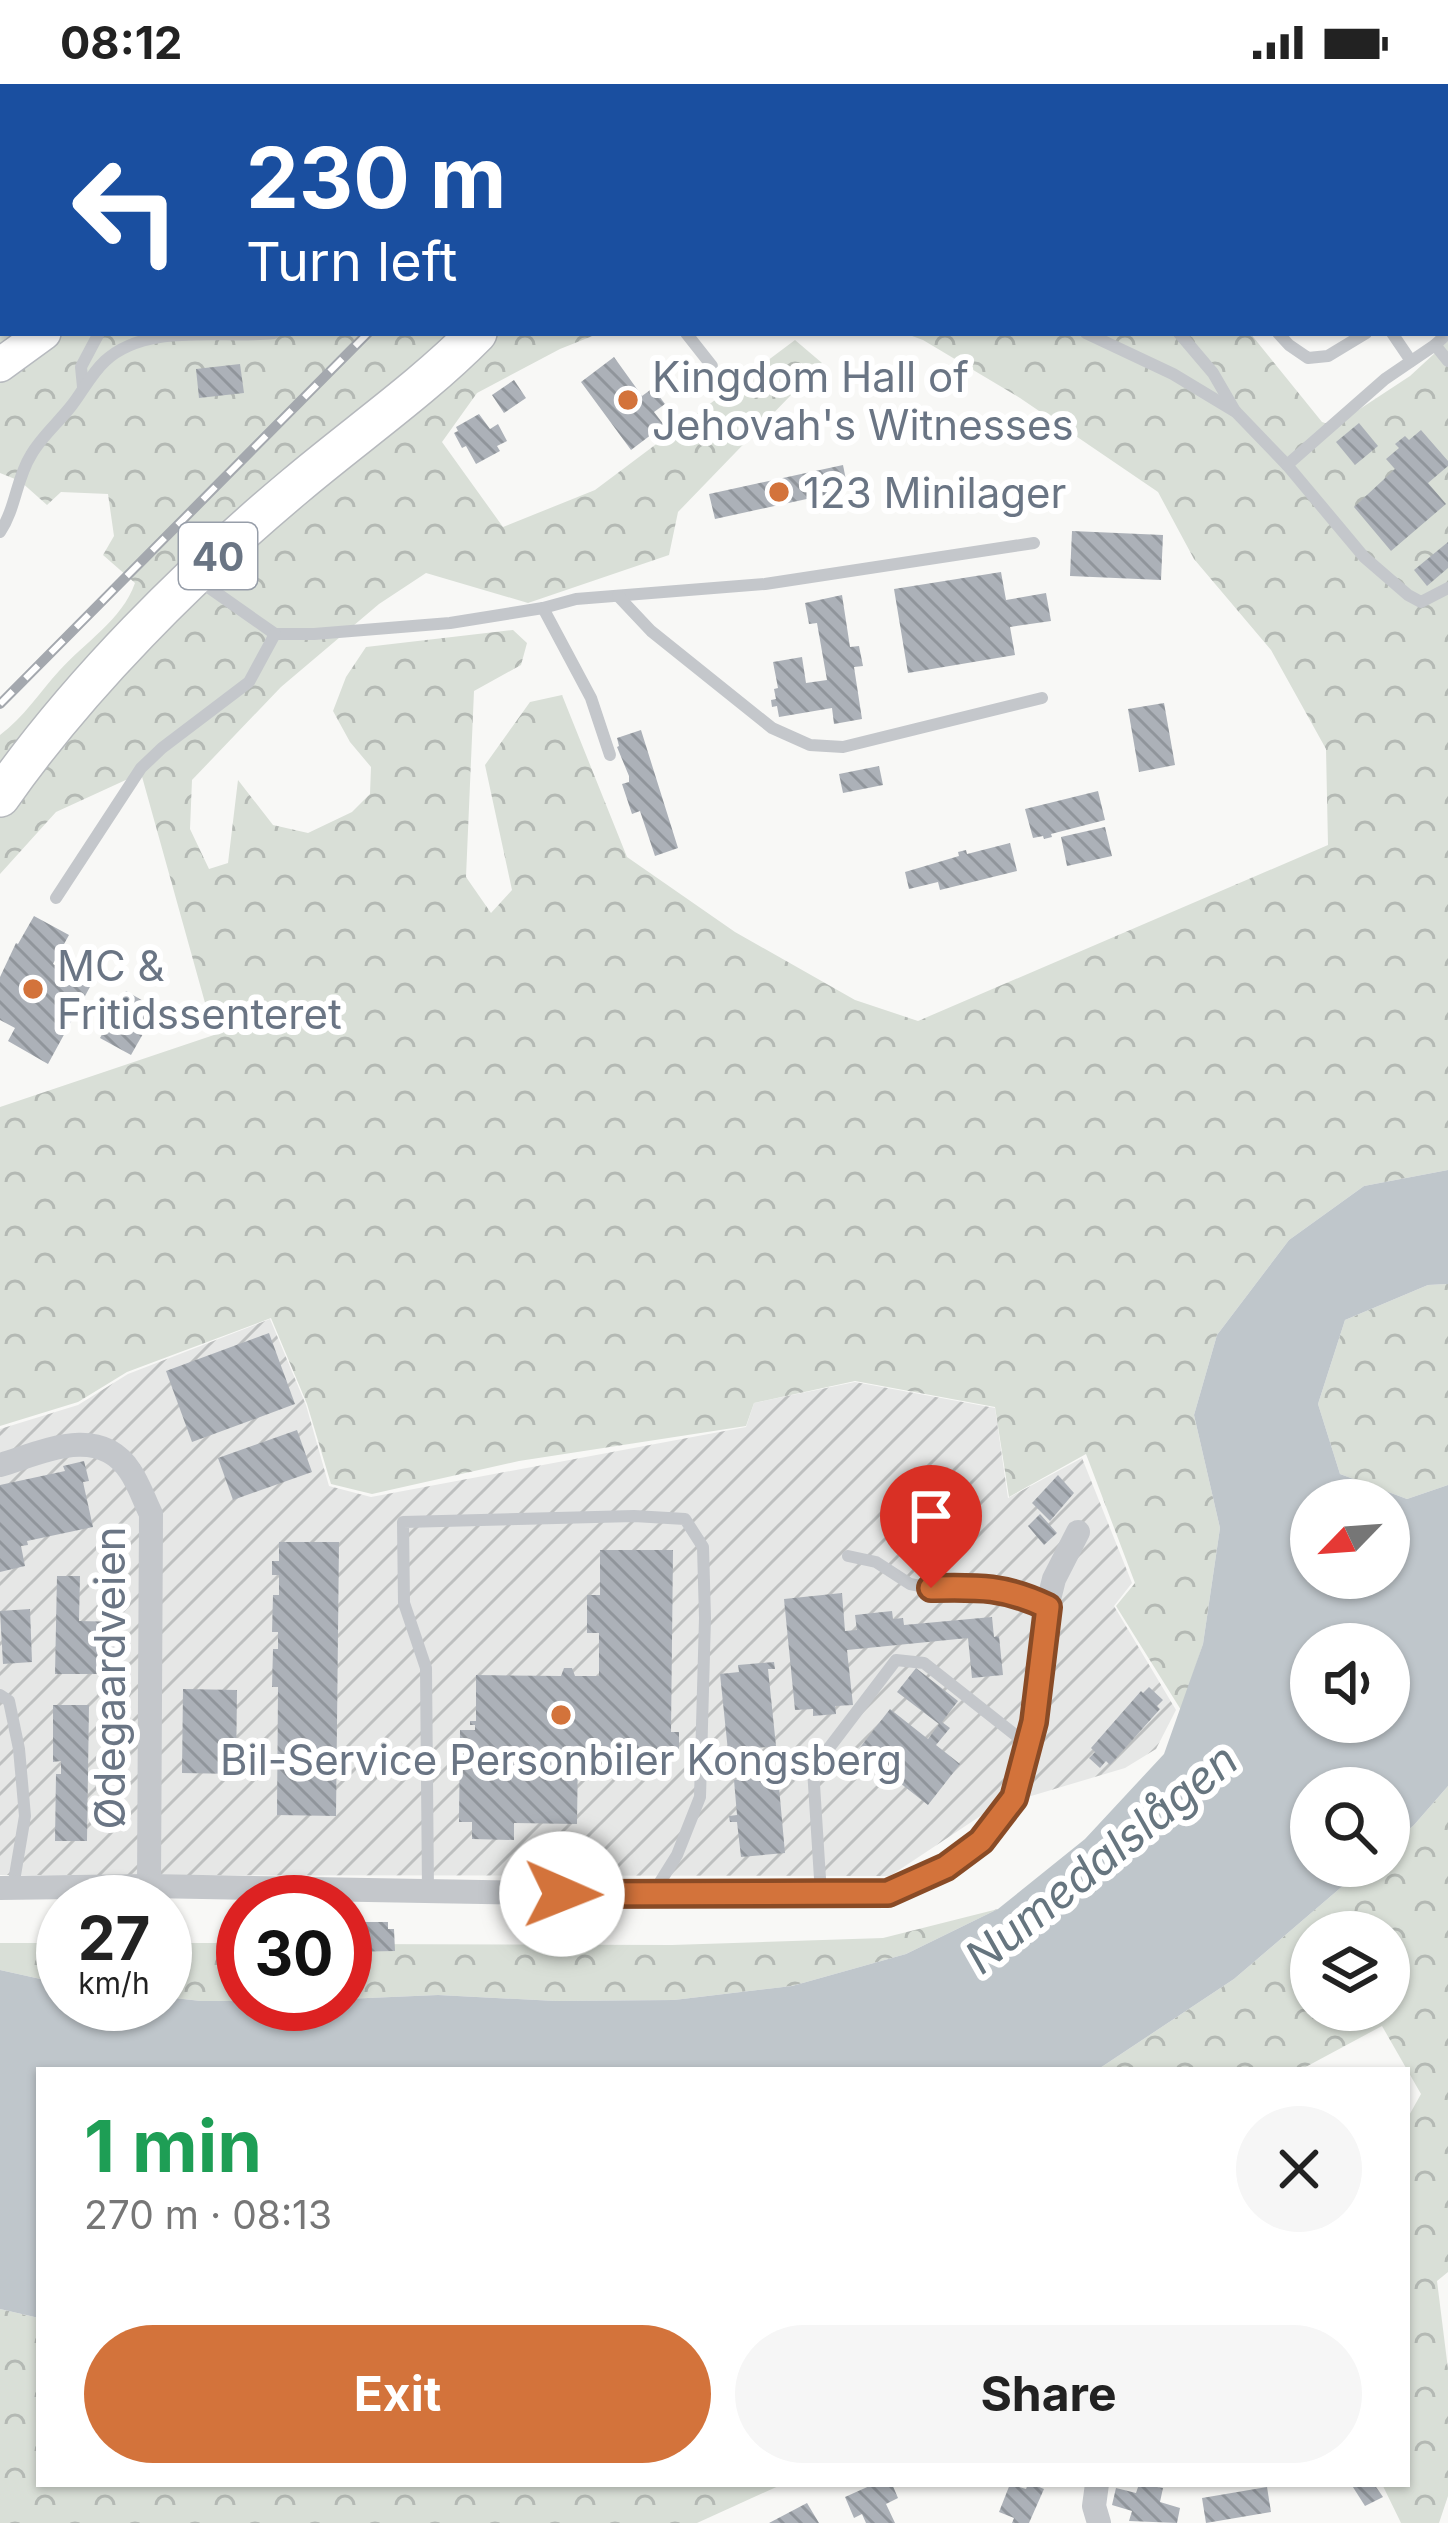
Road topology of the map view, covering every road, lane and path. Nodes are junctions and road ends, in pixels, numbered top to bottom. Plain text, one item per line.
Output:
1 (40, 336) edge
2 (97, 336) edge
3 (182, 336) edge
4 (688, 336) edge
5 (1092, 336) edge
6 (1182, 336) edge
7 (1281, 336) edge
8 (1361, 336) edge
9 (1394, 336) edge
10 (1445, 336) edge
11 (475, 337) edge
12 (1435, 345) junction
13 (1411, 361) junction
14 (1448, 362) edge
15 (0, 365) edge
16 (712, 366) dead end
17 (83, 387) junction
18 (1236, 412) junction
19 (1287, 465) junction
20 (0, 532) edge
21 (1034, 543) dead end
22 (196, 577) junction
23 (1448, 588) edge
24 (618, 596) junction
25 (543, 608) junction
26 (275, 634) junction
27 (1042, 698) dead end
28 (610, 755) dead end
29 (0, 797) edge
30 (56, 898) dead end
31 (0, 1465) edge
32 (1078, 1532) dead end
33 (848, 1556) dead end
34 (1048, 1607) junction
35 (0, 1694) edge
36 (1029, 1746) junction
37 (149, 1875) edge
38 (192, 1887) edge
39 (7, 1888) edge
40 (428, 1891) junction
41 (652, 1895) junction
42 (821, 1895) junction
43 (1097, 2487) edge
44 (1099, 2523) edge

1 - 15 street
2 - 17 lane
3 - 17 lane
4 - 16 lane
5 - 18 lane
6 - 18 lane
7 - 8 lane
9 - 13 lane
10 - 12 lane
11 - 22 main road, 40
12 - 13 lane
12 - 14 lane
13 - 19 lane
17 - 20 lane
18 - 19 lane
19 - 23 lane
21 - 24 lane
22 - 26 lane
22 - 29 main road, 40
24 - 25 lane
24 - 27 lane
25 - 26 lane
25 - 28 lane
26 - 30 lane
31 - 37 street, Ødegaardveien
32 - 34 street
33 - 34 lane
34 - 36 street
35 - 39 lane
36 - 42 street
36 - 42 lane
38 - 40 street
40 - 41 street
40 - 41 lane
41 - 42 street
43 - 44 street

